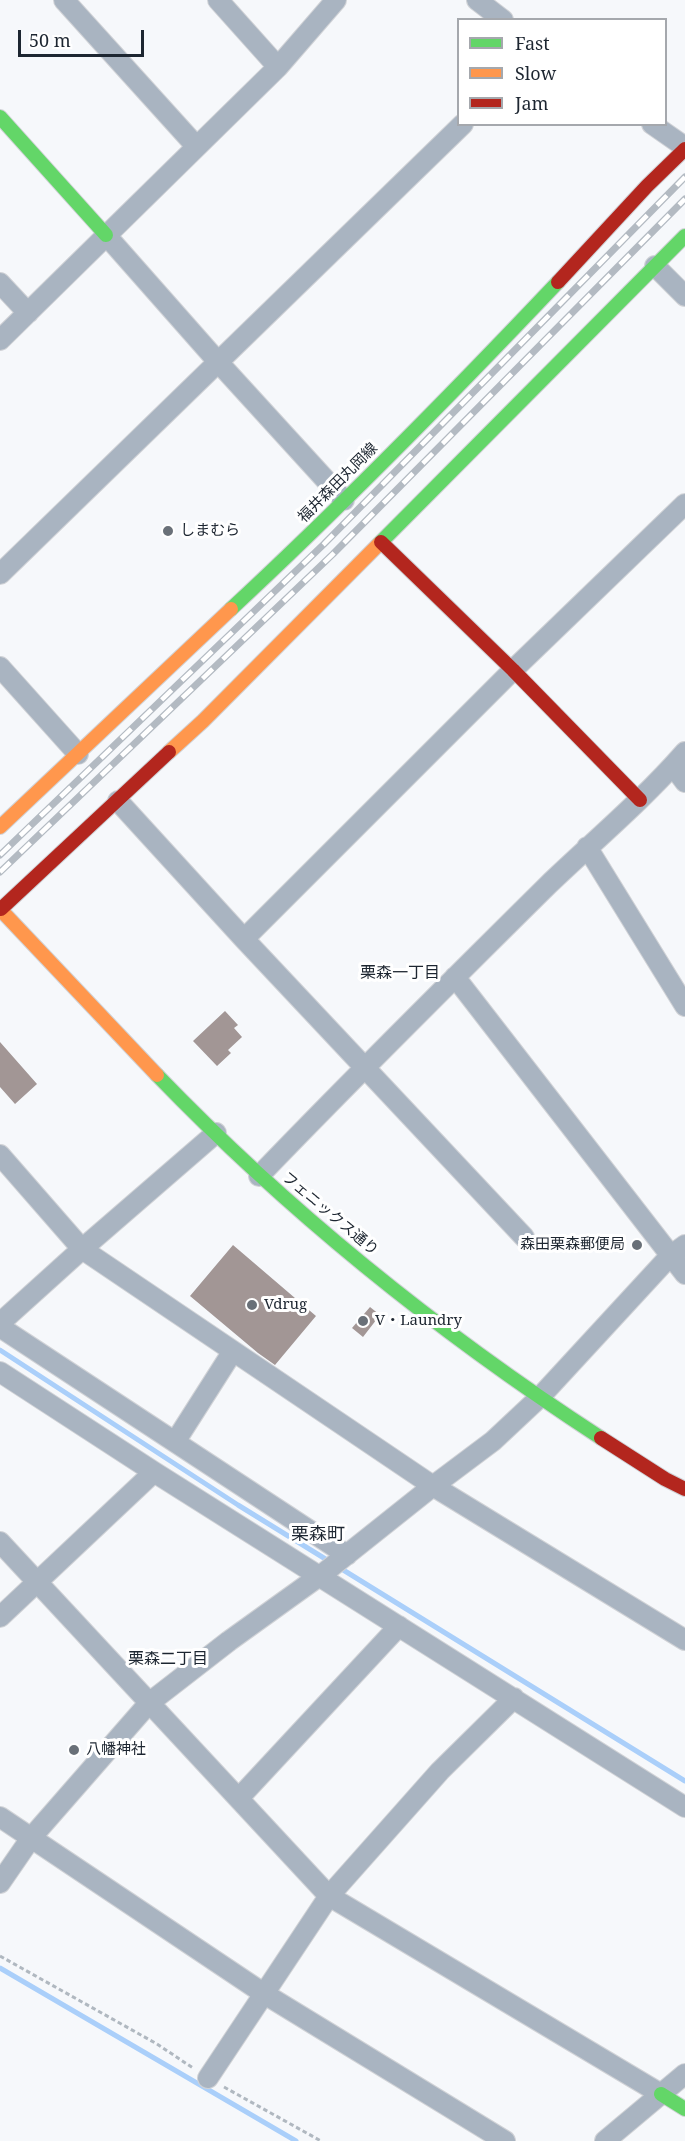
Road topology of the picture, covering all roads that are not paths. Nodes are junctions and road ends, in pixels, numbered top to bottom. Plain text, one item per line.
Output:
1 (63, 0) edge
2 (218, 0) edge
3 (336, 0) edge
4 (477, 0) edge
5 (500, 18) edge
6 (278, 66) junction
7 (0, 117) edge
8 (461, 126) edge
9 (655, 126) edge
10 (196, 146) junction
11 (685, 148) edge
12 (106, 235) junction
13 (685, 236) edge
14 (655, 266) junction
15 (0, 283) edge
16 (685, 296) edge
17 (28, 313) junction
18 (0, 340) edge
19 (219, 363) junction
20 (344, 500) junction
21 (685, 504) edge
22 (381, 542) junction
23 (0, 574) edge
24 (0, 667) edge
25 (513, 670) junction
26 (78, 754) junction
27 (679, 759) edge
28 (685, 782) edge
29 (640, 800) junction
30 (118, 801) junction
31 (0, 827) edge
32 (587, 847) junction
33 (0, 909) edge
34 (244, 939) junction
35 (455, 977) junction
36 (685, 1006) edge
37 (364, 1066) junction
38 (216, 1133) junction
39 (0, 1155) edge
40 (259, 1176) junction
41 (524, 1237) dead end
42 (82, 1249) junction
43 (677, 1250) edge
44 (685, 1274) edge
45 (0, 1325) edge
46 (233, 1351) junction
47 (0, 1372) edge
48 (540, 1397) junction
49 (175, 1442) junction
50 (154, 1472) junction
51 (433, 1486) junction
52 (685, 1489) edge
53 (0, 1542) edge
54 (347, 1555) junction
55 (321, 1574) junction
56 (36, 1582) junction
57 (0, 1617) edge
58 (399, 1626) junction
59 (685, 1640) edge
60 (514, 1698) junction
61 (149, 1703) junction
62 (239, 1798) junction
63 (685, 1807) edge
64 (0, 1817) edge
65 (31, 1838) junction
66 (0, 1883) edge
67 (329, 1896) junction
68 (263, 1993) junction
69 (685, 2074) edge
70 (208, 2078) road end
71 (661, 2094) junction
72 (685, 2109) edge
73 (505, 2141) edge
74 (605, 2141) edge

1 - 10 street
2 - 6 street
3 - 6 street
4 - 5 street
6 - 10 street
7 - 12 main road
8 - 19 street
9 - 11 street
10 - 12 street
11 - 20 main road, 福井森田丸岡線
12 - 17 street
12 - 19 street
13 - 14 main road
14 - 16 street
14 - 22 main road
15 - 17 street
17 - 18 street
19 - 20 street
19 - 23 street
20 - 26 main road, 福井森田丸岡線
21 - 25 street
22 - 25 main road
22 - 30 main road
24 - 26 street
25 - 29 main road
25 - 34 street
26 - 31 main road, 福井森田丸岡線
27 - 28 street
27 - 29 street
29 - 32 street
30 - 33 main road
30 - 34 street
32 - 35 street
32 - 36 street
33 - 38 main road, フェニックス通り
34 - 37 street
35 - 37 street
35 - 43 street
37 - 40 street
37 - 41 street
38 - 40 main road, フェニックス通り
38 - 42 street
39 - 42 street
40 - 48 main road, フェニックス通り
42 - 45 street
42 - 46 street
43 - 44 street
43 - 48 street
45 - 49 street
46 - 49 street
46 - 51 street
47 - 50 street
48 - 51 street
48 - 52 main road, フェニックス通り
49 - 54 street
50 - 55 street
50 - 56 street
51 - 54 street
51 - 59 street
53 - 56 street
54 - 55 street
55 - 58 street
55 - 61 street
56 - 57 street
56 - 61 street
58 - 60 street
58 - 62 street
60 - 63 street
60 - 67 street
61 - 62 street
61 - 65 street
62 - 67 street
64 - 65 street
65 - 66 street
65 - 68 street
67 - 68 street
67 - 71 street
68 - 70 street
68 - 73 street
69 - 71 street
71 - 72 main road
71 - 74 street

